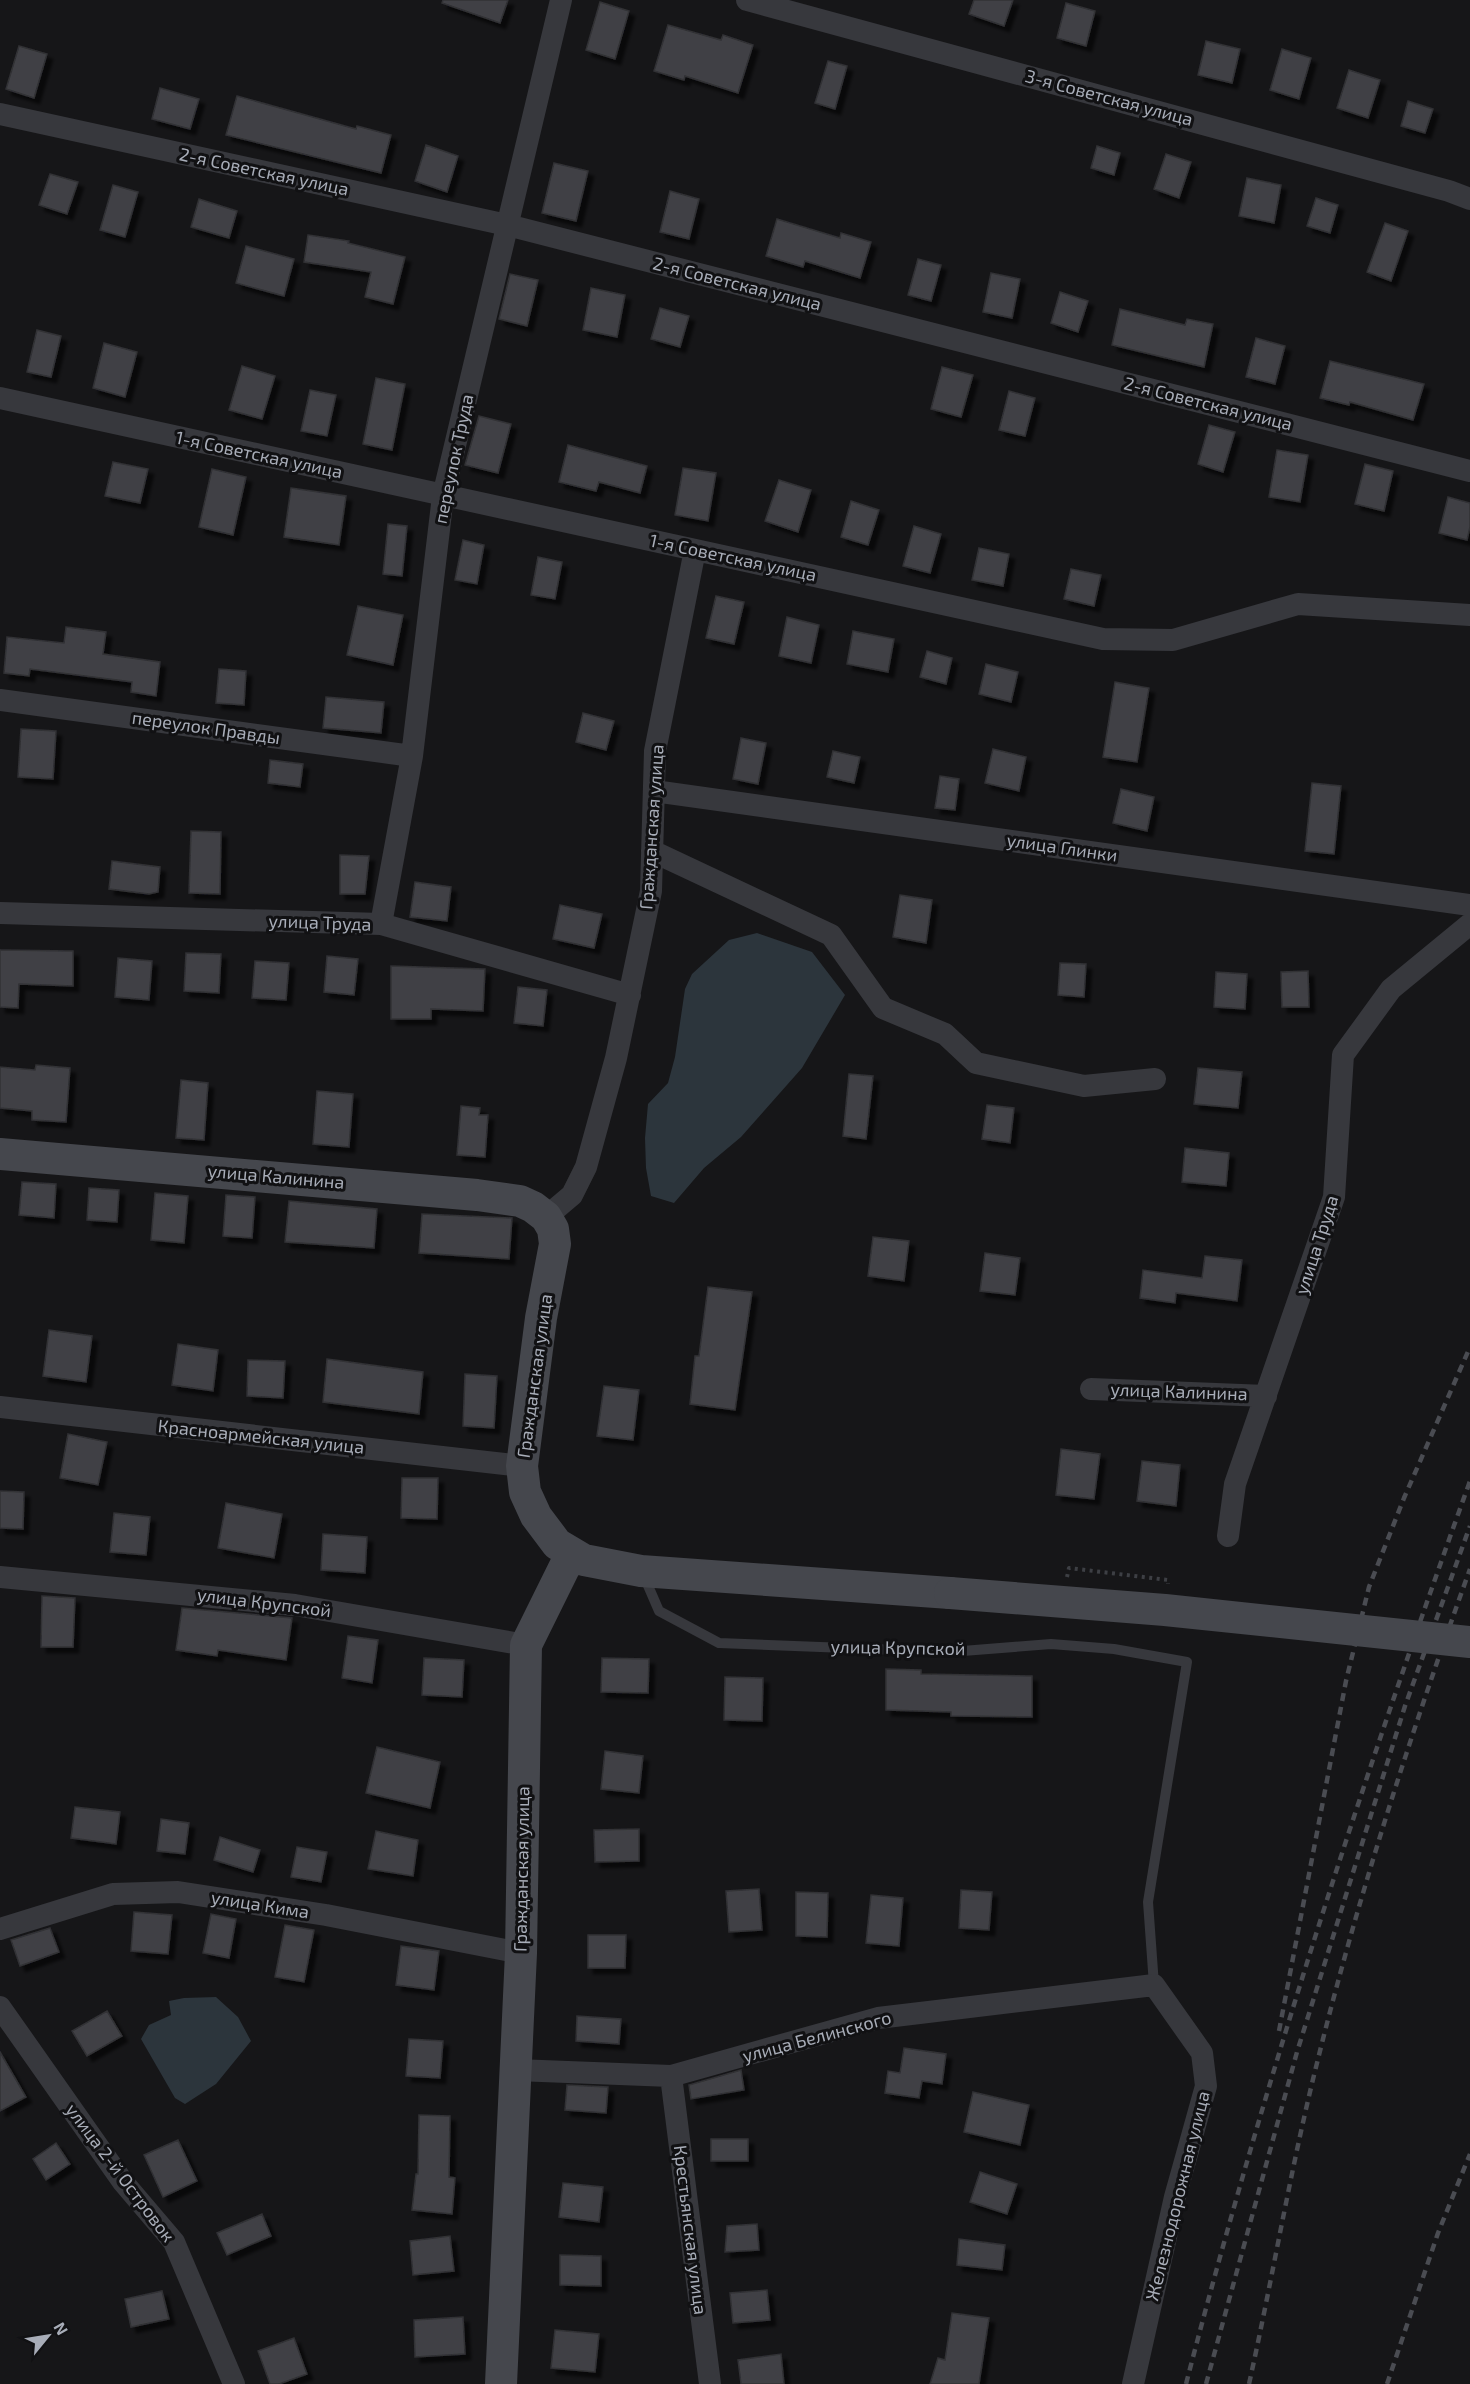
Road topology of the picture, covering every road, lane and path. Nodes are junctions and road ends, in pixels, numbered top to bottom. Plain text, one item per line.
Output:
1 (561, 0) edge
2 (747, 0) edge
3 (0, 114) edge
4 (1470, 199) edge
5 (507, 225) junction
6 (0, 398) edge
7 (1470, 471) edge
8 (443, 496) junction
9 (696, 550) junction
10 (1470, 615) edge
11 (0, 700) edge
12 (412, 756) junction
13 (654, 791) junction
14 (652, 851) junction
15 (1470, 905) edge
16 (0, 913) edge
17 (381, 924) junction
18 (1470, 924) edge
19 (630, 995) junction
20 (1155, 1079) dead end
21 (0, 1154) edge
22 (546, 1217) junction
23 (1091, 1389) dead end
24 (1266, 1396) junction
25 (0, 1407) edge
26 (522, 1466) junction
27 (1228, 1536) dead end
28 (571, 1554) junction
29 (1069, 1569) dead end
30 (641, 1570) junction
31 (0, 1577) edge
32 (1167, 1588) dead end
33 (1470, 1642) edge
34 (526, 1645) junction
35 (0, 1929) edge
36 (521, 1953) junction
37 (1154, 1986) junction
38 (0, 2007) edge
39 (516, 2070) junction
40 (671, 2076) junction
41 (234, 2384) edge
42 (501, 2384) edge
43 (710, 2384) edge
44 (1134, 2384) edge

1 - 5 street, переулок Труда
2 - 4 street, 3-я Советская улица
3 - 5 street, 2-я Советская улица
5 - 7 street, 2-я Советская улица
5 - 8 street, переулок Труда
6 - 8 street, 1-я Советская улица
8 - 9 street, 1-я Советская улица
8 - 12 street, переулок Труда
9 - 10 street, 1-я Советская улица
9 - 13 street, Гражданская улица
11 - 12 street, переулок Правды
12 - 17 street, переулок Труда
13 - 14 street, Гражданская улица
13 - 15 street, улица Глинки
14 - 19 street, Гражданская улица
14 - 20 street
16 - 17 street, улица Труда
17 - 19 street, улица Труда
18 - 24 street, улица Труда
19 - 22 street, Гражданская улица
21 - 22 main road, улица Калинина
22 - 26 main road, Гражданская улица
23 - 24 street, улица Калинина
24 - 27 street, улица Труда
25 - 26 street, Красноармейская улица
26 - 28 main road, Гражданская улица
28 - 30 main road
28 - 34 main road, Гражданская улица
29 - 32 path
30 - 33 main road, bridge
30 - 37 lane, улица Крупской
31 - 34 street, улица Крупской
34 - 36 main road, Гражданская улица
35 - 36 street, улица Кима
36 - 39 main road, Гражданская улица
37 - 40 street, улица Белинского
37 - 44 street, Железнодорожная улица
38 - 41 street, улица 2-й Островок
39 - 40 street, улица Белинского
39 - 42 main road, Гражданская улица
40 - 43 street, Крестьянская улица

